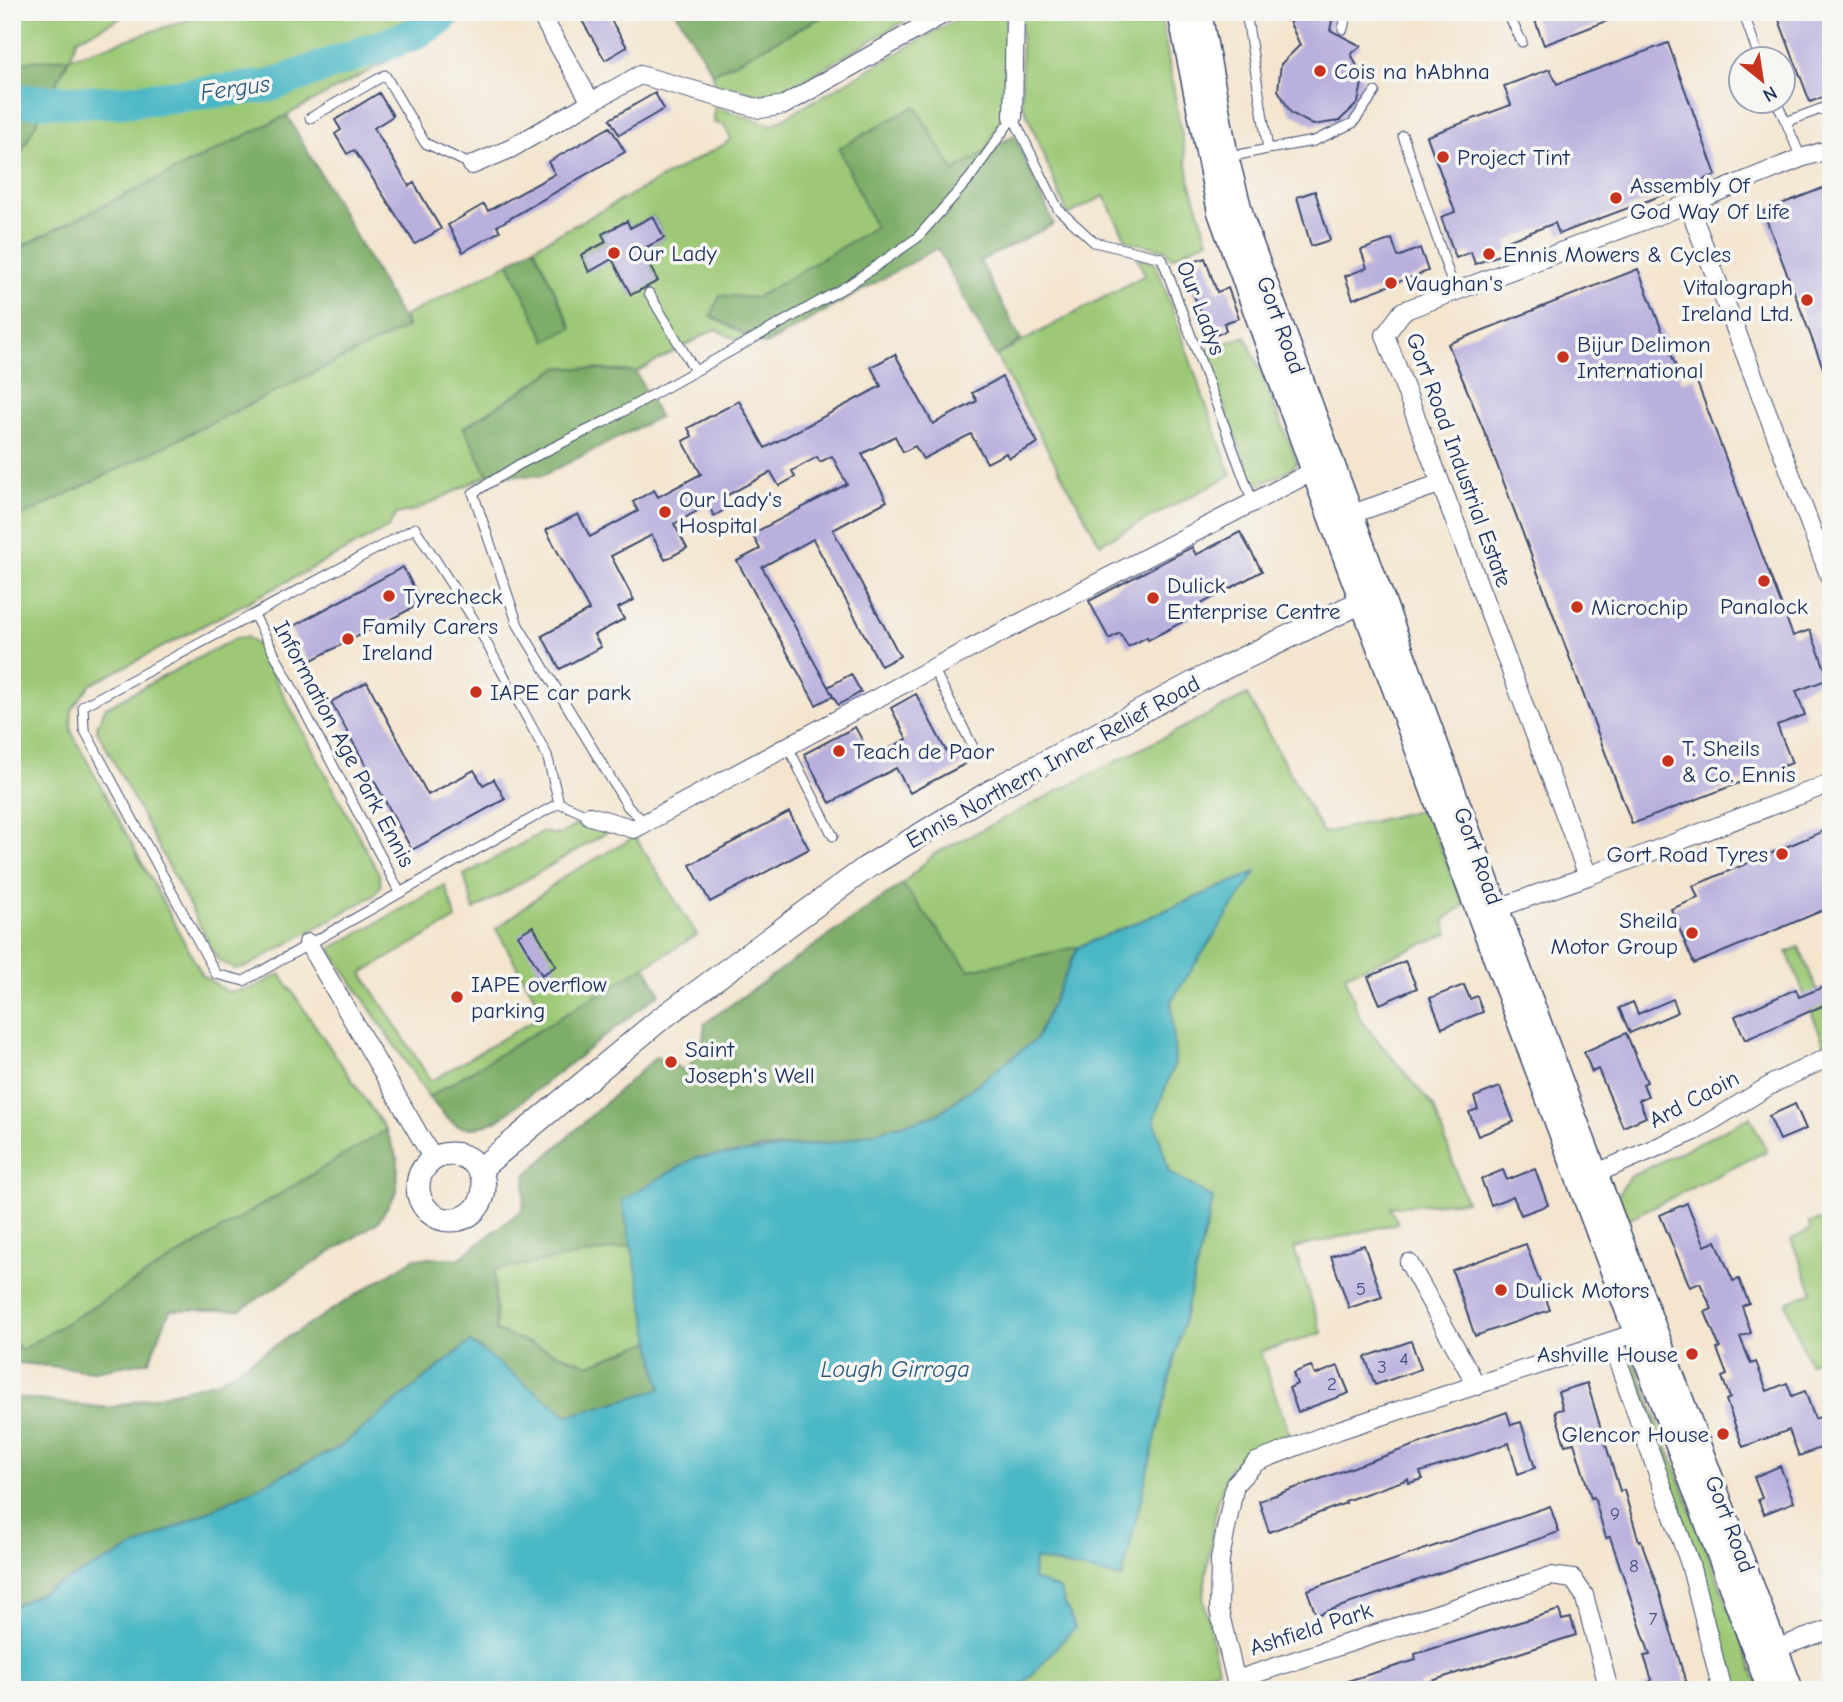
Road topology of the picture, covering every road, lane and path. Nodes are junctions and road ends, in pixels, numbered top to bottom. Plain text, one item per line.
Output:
1 (947, 12) edge
2 (1015, 12) edge
3 (1180, 12) edge
4 (1199, 12) edge
5 (1246, 12) edge
6 (1347, 12) edge
7 (1507, 12) edge
8 (1743, 12) edge
9 (545, 22) dead end
10 (1343, 29) dead end
11 (1522, 42) dead end
12 (1755, 46) edge
13 (1374, 92) dead end
14 (591, 102) junction
15 (1831, 105) edge
16 (1783, 116) edge
17 (1013, 117) junction
18 (310, 118) dead end
19 (1786, 122) junction
20 (1403, 136) dead end
21 (1268, 149) junction
22 (1831, 149) edge
23 (1801, 158) junction
24 (1217, 159) junction
25 (472, 165) joint
26 (1688, 204) junction
27 (1455, 292) junction
28 (649, 293) dead end
29 (695, 371) junction
30 (1323, 466) junction
31 (1439, 484) junction
32 (1342, 488) junction
33 (1252, 500) junction
34 (1378, 505) junction
35 (1342, 518) junction
36 (1361, 540) junction
37 (1831, 580) edge
38 (1371, 596) junction
39 (254, 615) junction
40 (933, 668) junction
41 (787, 745) junction
42 (973, 747) dead end
43 (1831, 783) edge
44 (559, 803) junction
45 (590, 816) joint
46 (645, 822) junction
47 (833, 836) dead end
48 (1588, 876) junction
49 (399, 891) junction
50 (1488, 911) junction
51 (308, 943) junction
52 (1831, 1056) edge
53 (433, 1159) junction
54 (480, 1169) junction
55 (1587, 1177) junction
56 (1409, 1263) dead end
57 (1645, 1329) junction
58 (1611, 1342) junction
59 (1477, 1386) junction
60 (1831, 1629) edge
61 (1767, 1651) junction
62 (1237, 1685) edge
63 (1609, 1690) edge
64 (1722, 1690) edge
65 (1770, 1690) edge
66 (1791, 1690) edge

1 - 14 street
2 - 17 street
3 - 24 main road, Gort Road
4 - 24 main road, Gort Road
5 - 21 lane
6 - 10 lane
7 - 11 lane
8 - 12 lane
9 - 14 street
13 - 21 lane
14 - 25 street
15 - 19 lane
16 - 19 lane
17 - 29 lane
17 - 33 lane, Our Ladys
18 - 25 lane
19 - 23 lane
20 - 27 lane
21 - 24 lane
22 - 23 street, Gort Road Industrial Estate
23 - 26 street, Gort Road Industrial Estate
24 - 30 main road, Gort Road
26 - 27 street, Gort Road Industrial Estate
26 - 37 street
27 - 31 street, Gort Road Industrial Estate
28 - 29 lane
29 - 46 lane
30 - 32 main road, Gort Road
30 - 33 street
30 - 35 main road, Gort Road
31 - 34 street
31 - 48 street, Gort Road Industrial Estate
32 - 34 street
32 - 35 main road, Gort Road
33 - 40 street
34 - 35 street
34 - 36 street
35 - 36 main road, Gort Road
35 - 38 main road, Gort Road
36 - 38 main road, Gort Road
38 - 50 main road, Gort Road
38 - 54 street, Ennis Northern Inner Relief Road
39 - 44 lane, Information Age Park Ennis
39 - 49 lane, Information Age Park Ennis
39 - 51 lane, Information Age Park Ennis
40 - 41 street
40 - 42 lane
41 - 46 street
41 - 47 lane
43 - 48 street
44 - 45 lane
44 - 49 lane, Information Age Park Ennis
45 - 46 street
48 - 50 street
49 - 51 lane, Information Age Park Ennis
50 - 55 main road, Gort Road
51 - 53 street
52 - 55 street, Ard Caoin
53 - 54 street
53 - 54 street
55 - 57 main road, Gort Road
56 - 59 street
57 - 58 street, Ashfield Park
57 - 61 main road, Gort Road
58 - 59 street, Ashfield Park
58 - 64 street
59 - 62 street, Ashfield Park
60 - 61 street
61 - 65 main road, Gort Road
61 - 66 main road, Gort Road
62 - 63 street, Ashfield Park

